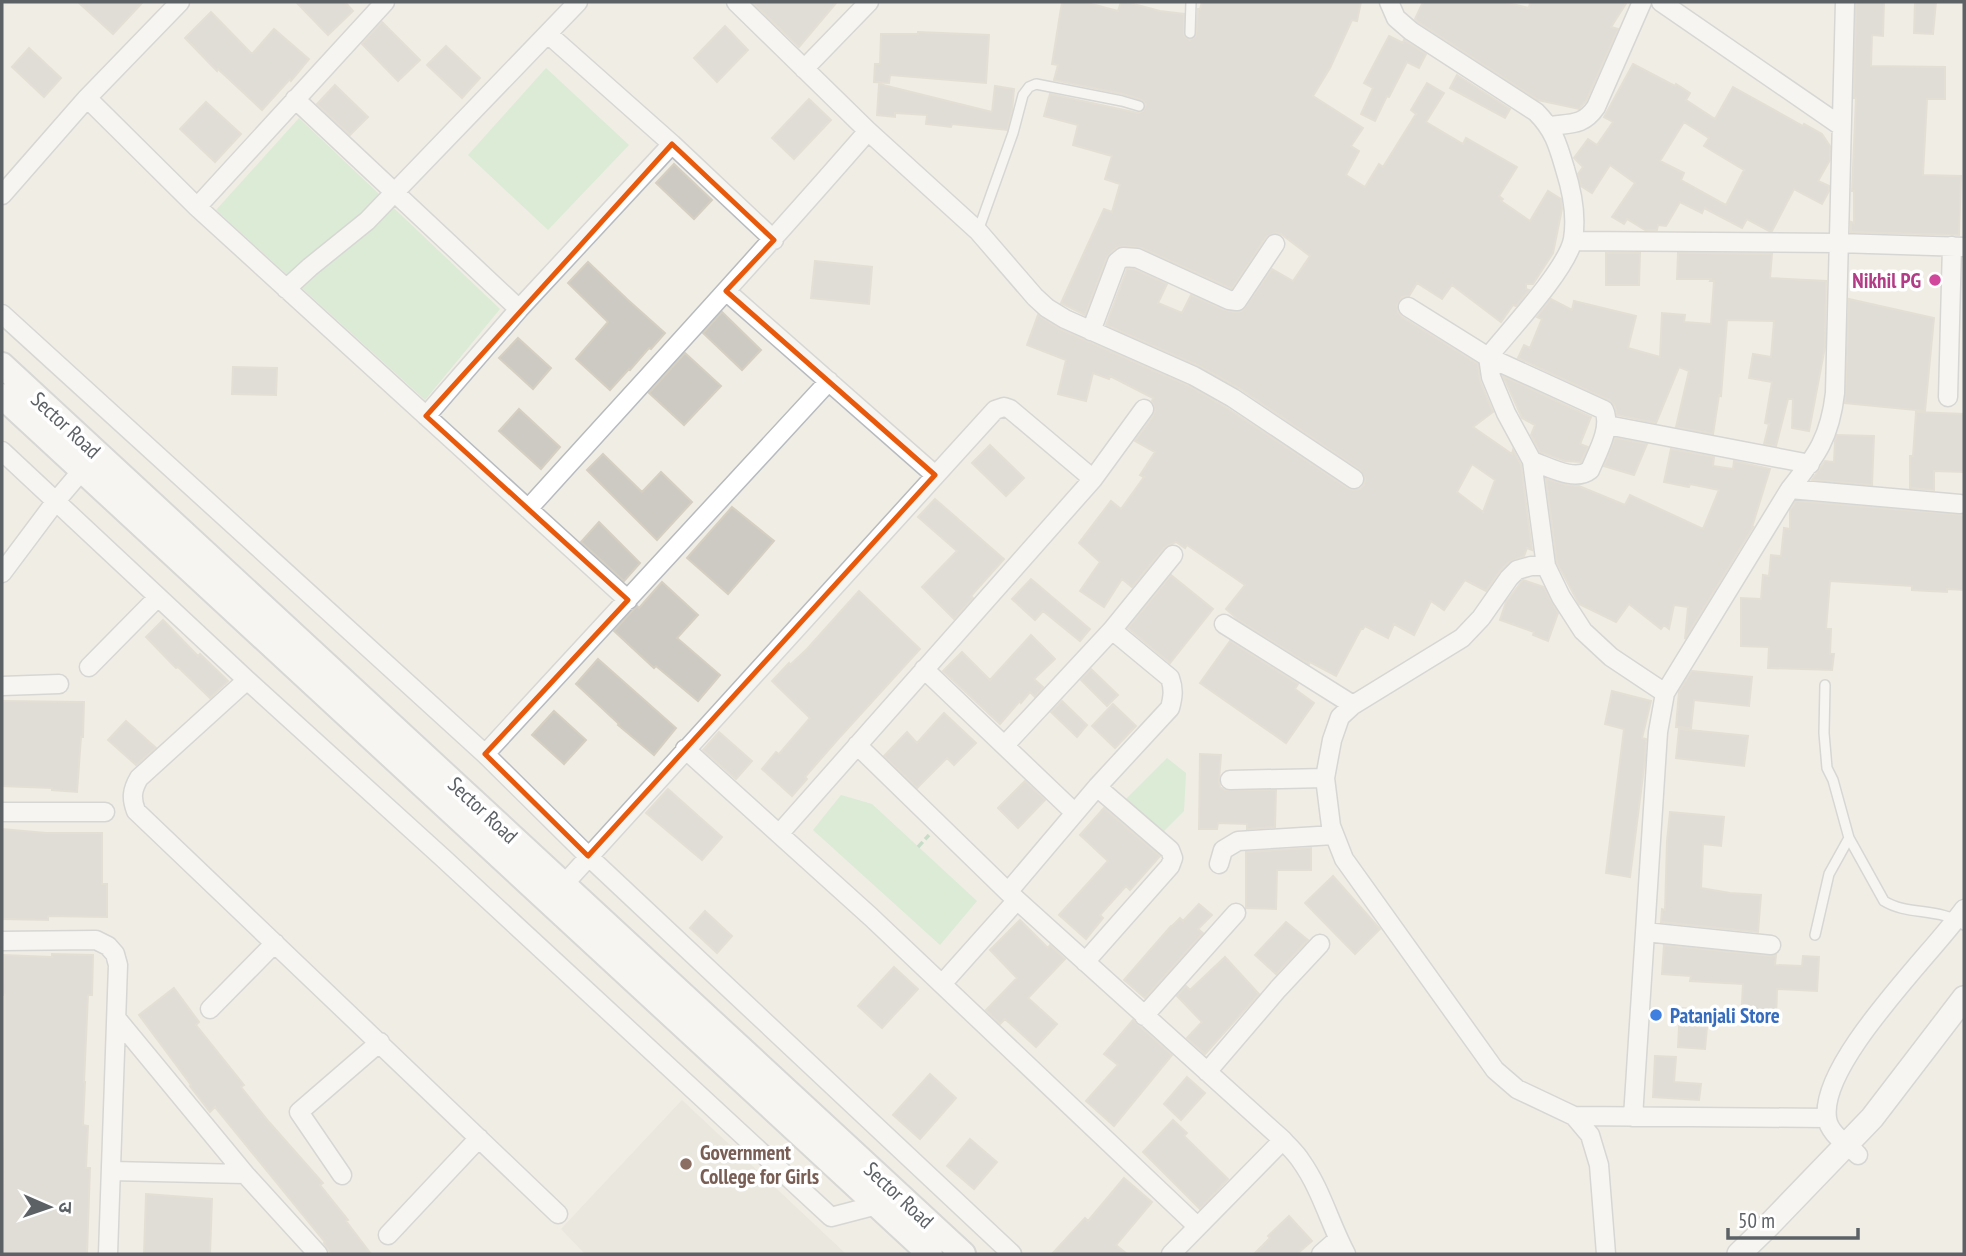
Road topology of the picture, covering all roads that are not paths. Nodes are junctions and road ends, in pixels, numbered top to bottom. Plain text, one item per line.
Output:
1 (180, 2) edge
2 (385, 2) edge
3 (578, 2) edge
4 (736, 2) edge
5 (869, 2) edge
6 (1191, 2) edge
7 (1389, 2) edge
8 (1642, 2) edge
9 (1661, 2) edge
10 (1845, 2) edge
11 (1190, 33) dead end
12 (548, 34) junction
13 (804, 69) junction
14 (86, 98) junction
15 (295, 99) junction
16 (1139, 106) dead end
17 (1550, 126) junction
18 (1841, 126) junction
19 (868, 131) junction
20 (672, 144) junction
21 (396, 193) junction
22 (2, 195) edge
23 (197, 207) junction
24 (978, 231) junction
25 (774, 240) junction
26 (1573, 241) junction
27 (1838, 243) junction
28 (1275, 244) dead end
29 (1958, 246) edge
30 (286, 289) junction
31 (726, 291) junction
32 (1408, 307) dead end
33 (519, 309) junction
34 (2, 314) edge
35 (1091, 331) junction
36 (1488, 357) junction
37 (2, 365) edge
38 (829, 381) junction
39 (2, 396) edge
40 (1948, 397) dead end
41 (1144, 410) dead end
42 (426, 416) junction
43 (1607, 425) junction
44 (2, 451) edge
45 (1532, 461) junction
46 (89, 462) junction
47 (1810, 464) junction
48 (935, 475) junction
49 (1093, 479) junction
50 (1354, 479) dead end
51 (1790, 489) junction
52 (56, 501) junction
53 (1961, 504) dead end
54 (528, 509) junction
55 (1173, 555) dead end
56 (1546, 566) junction
57 (2, 573) edge
58 (158, 597) junction
59 (628, 600) junction
60 (1224, 624) dead end
61 (1112, 630) junction
62 (89, 667) dead end
63 (923, 669) junction
64 (247, 680) junction
65 (60, 684) dead end
66 (1825, 685) dead end
67 (2, 686) edge
68 (1665, 693) junction
69 (1353, 705) junction
70 (1005, 745) junction
71 (857, 746) junction
72 (685, 749) junction
73 (485, 754) junction
74 (1325, 778) junction
75 (1230, 780) dead end
76 (1097, 787) junction
77 (2, 812) edge
78 (105, 812) dead end
79 (1075, 813) junction
80 (779, 834) junction
81 (1334, 835) junction
82 (1849, 838) junction
83 (588, 856) junction
84 (1219, 864) dead end
85 (556, 893) junction
86 (1012, 896) junction
87 (1236, 913) dead end
88 (1962, 918) edge
89 (1644, 932) junction
90 (1815, 935) dead end
91 (2, 941) edge
92 (275, 943) junction
93 (1320, 944) dead end
94 (1770, 945) dead end
95 (1085, 962) junction
96 (942, 984) junction
97 (1964, 998) edge
98 (210, 1009) dead end
99 (1144, 1016) junction
100 (117, 1019) junction
101 (1964, 1021) edge
102 (380, 1042) junction
103 (1207, 1072) junction
104 (1574, 1116) junction
105 (1633, 1117) junction
106 (1827, 1118) junction
107 (479, 1138) junction
108 (1283, 1140) junction
109 (1853, 1150) junction
110 (111, 1171) junction
111 (245, 1174) junction
112 (342, 1175) dead end
113 (877, 1205) junction
114 (558, 1214) dead end
115 (1197, 1226) junction
116 (388, 1235) dead end
117 (1342, 1247) edge
118 (108, 1254) edge
119 (318, 1254) edge
120 (930, 1254) edge
121 (963, 1254) edge
122 (1012, 1254) edge
123 (1171, 1254) edge
124 (1321, 1254) edge
125 (1606, 1254) edge
126 (1739, 1254) edge
127 (1761, 1254) edge

1 - 14 street
2 - 15 street
3 - 12 street
4 - 13 street
5 - 13 street
6 - 11 lane
7 - 17 street
8 - 17 street
9 - 18 street
10 - 18 street
12 - 20 street
12 - 21 street
13 - 19 street
14 - 22 street
14 - 23 street
15 - 21 street
15 - 23 street
16 - 24 lane
17 - 26 street
18 - 27 street
19 - 24 street
19 - 25 street
20 - 25 street
20 - 33 street
21 - 30 street
21 - 33 street
23 - 30 street
24 - 35 street
25 - 31 street
26 - 27 street
26 - 36 street
27 - 29 street
27 - 47 street
28 - 35 street
29 - 40 street
30 - 42 street
31 - 38 street
31 - 54 street
32 - 36 street
33 - 42 street
34 - 73 street
35 - 50 street
36 - 43 street
36 - 45 street
37 - 46 main road, Sector Road
38 - 48 street
38 - 59 street
39 - 46 main road, Sector Road
41 - 49 street
42 - 54 street
43 - 45 street
43 - 47 street
44 - 52 street
45 - 56 street
46 - 52 street
46 - 85 main road, Sector Road
47 - 51 street
48 - 49 street
48 - 72 street
49 - 63 street
51 - 53 street
51 - 68 street
52 - 57 street
52 - 58 street
54 - 59 street
55 - 61 street
56 - 68 street
56 - 69 street
58 - 62 street
58 - 64 street
59 - 73 street
60 - 69 street
61 - 70 street
61 - 76 street
63 - 70 street
63 - 71 street
64 - 92 street
64 - 113 street
65 - 67 street
66 - 82 lane
68 - 89 street
69 - 74 street
70 - 79 street
71 - 80 street
71 - 86 street
72 - 80 street
72 - 83 street
73 - 83 street
74 - 75 street
74 - 81 street
76 - 79 street
76 - 95 street
77 - 78 street
79 - 86 street
80 - 96 street
81 - 84 street
81 - 104 street
82 - 88 lane
82 - 90 lane
83 - 85 street
83 - 122 street
85 - 113 main road, Sector Road
85 - 121 main road, Sector Road
86 - 95 street
86 - 96 street
87 - 99 street
88 - 106 street
89 - 94 street
89 - 105 street
91 - 100 street
92 - 98 street
92 - 102 street
93 - 103 street
95 - 99 street
96 - 115 street
97 - 109 street
99 - 103 street
100 - 110 street
100 - 111 street
101 - 109 street
102 - 107 street
102 - 112 street
103 - 108 street
104 - 105 street
104 - 125 street
105 - 106 street
106 - 109 street
107 - 114 street
107 - 116 street
108 - 115 street
108 - 117 street
109 - 126 street
109 - 127 street
110 - 111 street
110 - 118 street
111 - 119 street
113 - 120 main road, Sector Road
115 - 123 street
117 - 124 street

